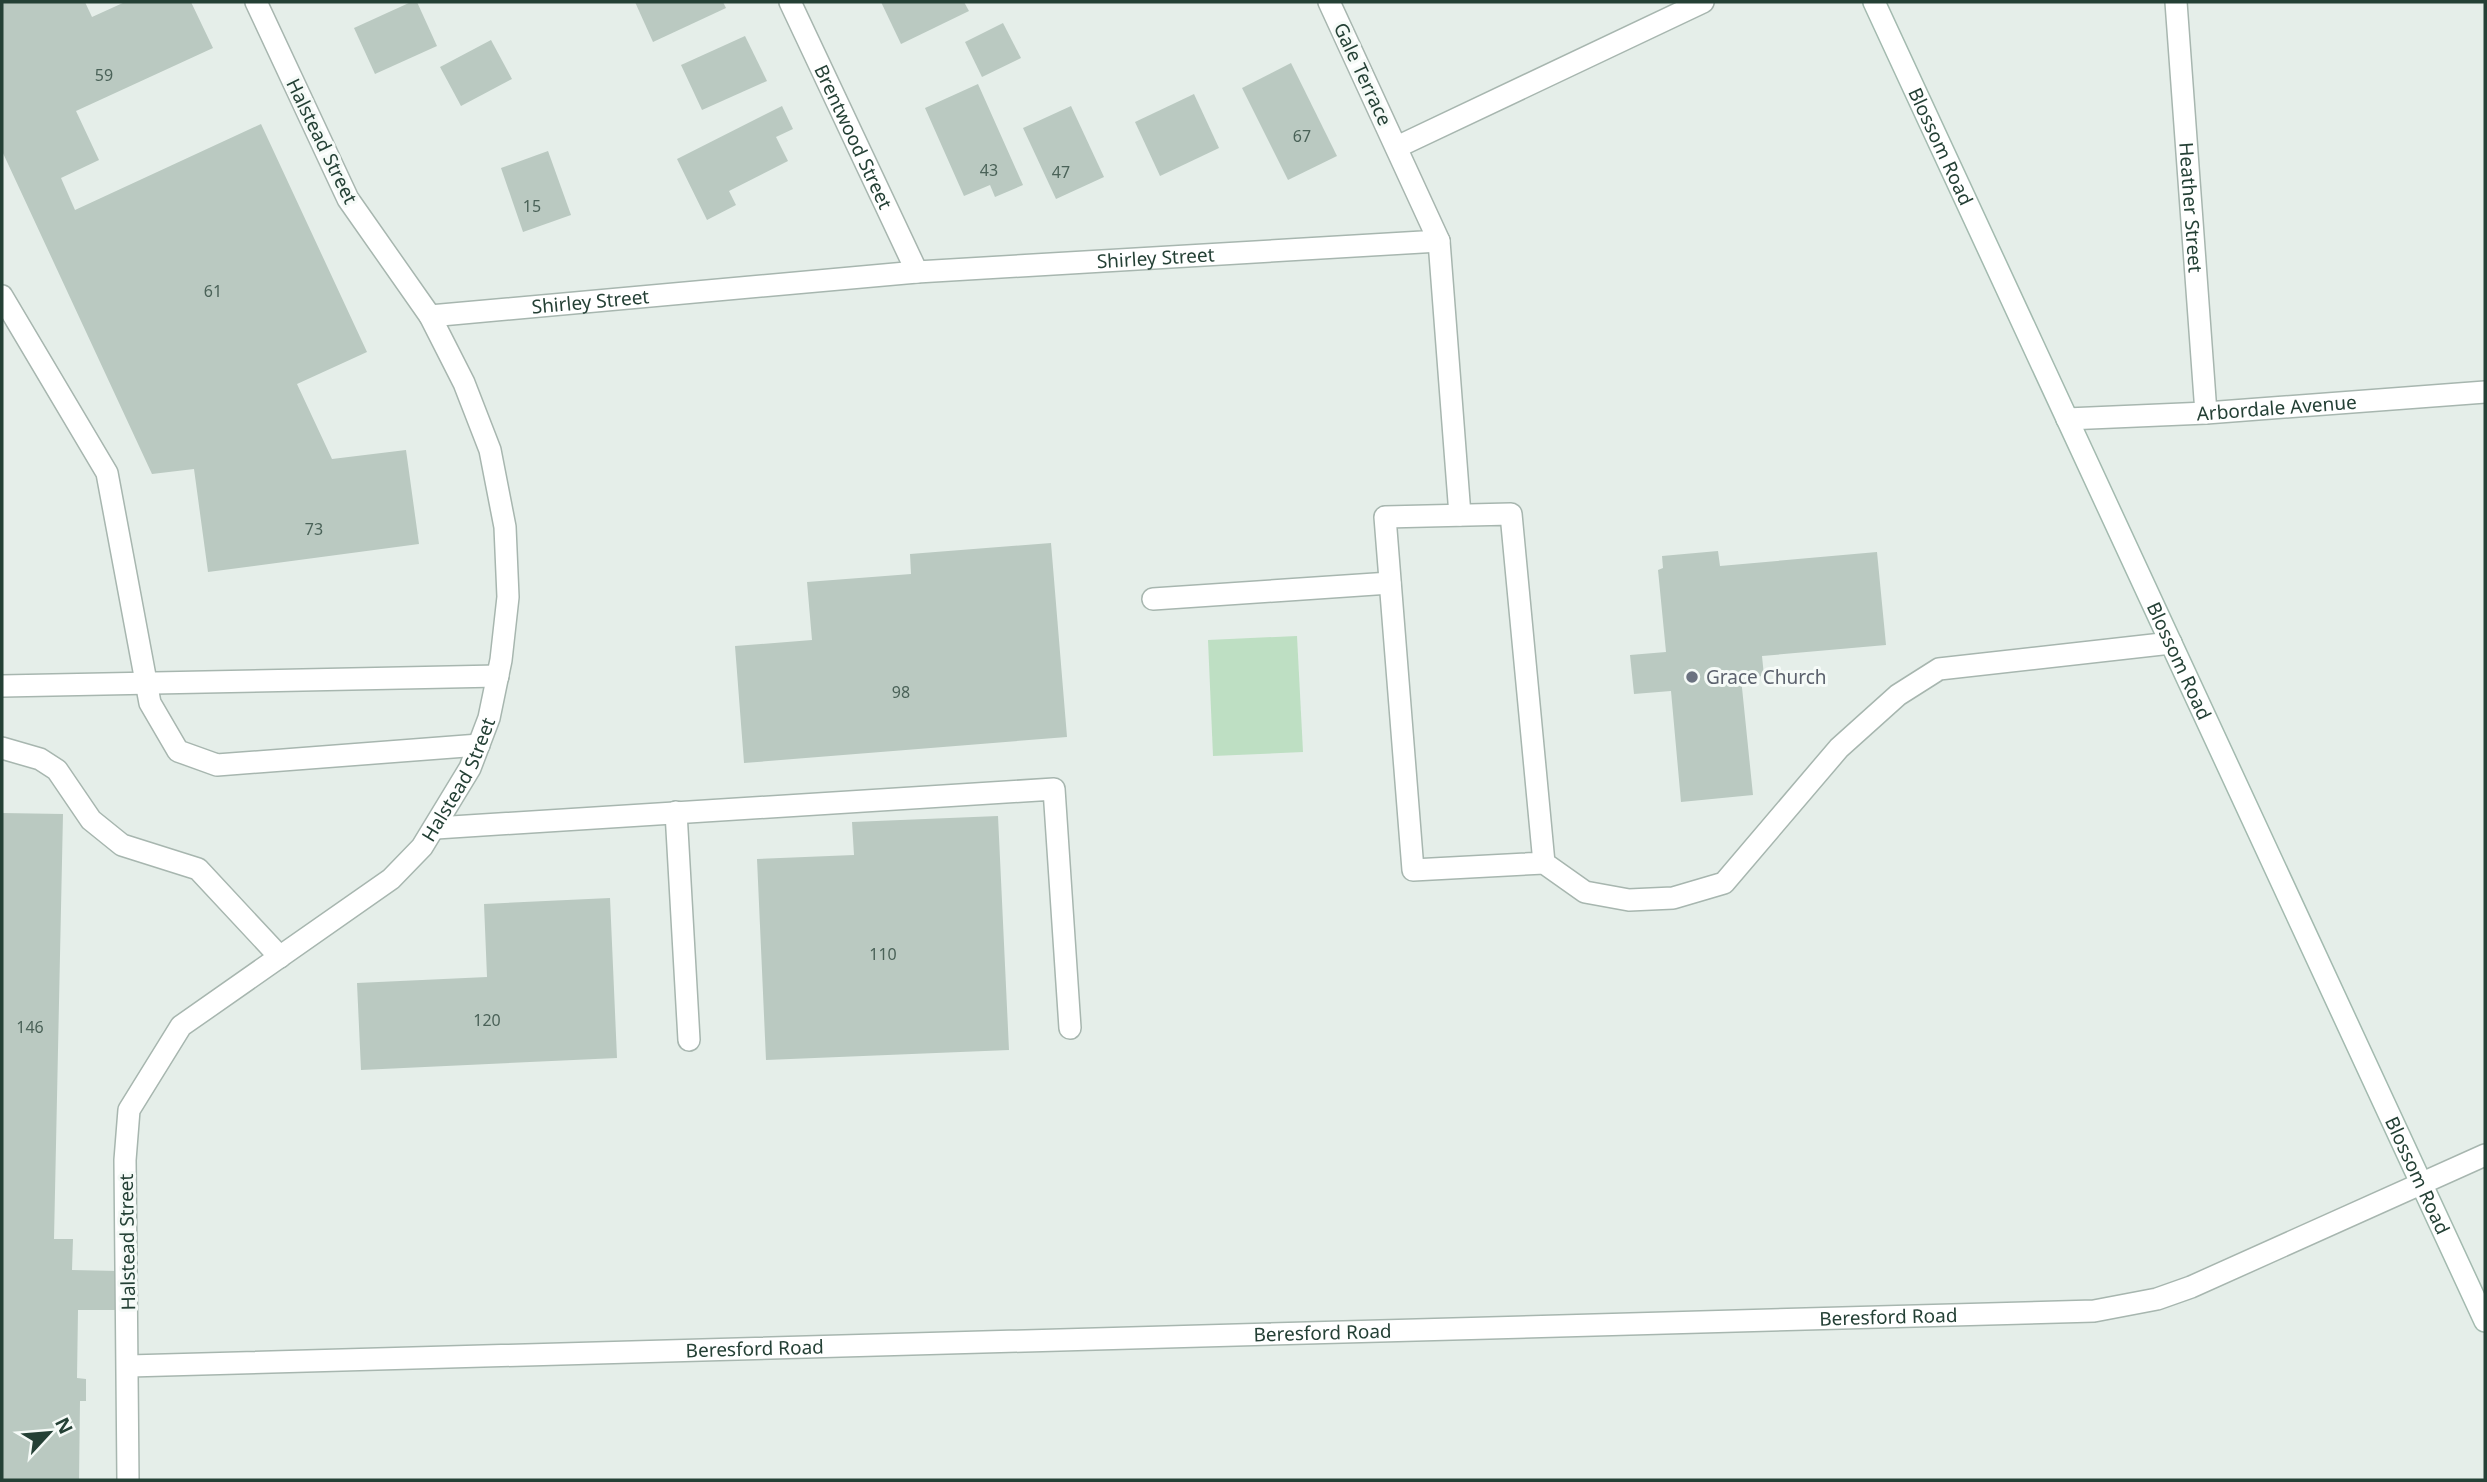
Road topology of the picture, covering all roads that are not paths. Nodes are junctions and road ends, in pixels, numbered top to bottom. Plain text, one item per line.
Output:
1 (256, 2) edge
2 (790, 2) edge
3 (1329, 2) edge
4 (1703, 2) edge
5 (1874, 2) edge
6 (2176, 2) edge
7 (1397, 146) junction
8 (1439, 241) junction
9 (917, 272) junction
10 (2, 296) edge
11 (430, 316) junction
12 (2485, 392) edge
13 (2206, 413) junction
14 (2067, 419) junction
15 (1460, 515) junction
16 (1391, 583) junction
17 (1153, 599) dead end
18 (2171, 643) junction
19 (498, 676) junction
20 (146, 683) junction
21 (2, 686) edge
22 (479, 745) junction
23 (2, 748) edge
24 (676, 812) junction
25 (436, 828) junction
26 (1544, 863) junction
27 (279, 957) junction
28 (1070, 1028) dead end
29 (689, 1040) dead end
30 (2485, 1155) edge
31 (2422, 1183) junction
32 (2485, 1321) edge
33 (129, 1366) junction
34 (128, 1480) edge

1 - 11 street, Halstead Street
2 - 9 street, Brentwood Street
3 - 7 street, Gale Terrace
4 - 7 street
5 - 14 street, Blossom Road
6 - 13 street, Heather Street
7 - 8 street
8 - 9 street, Shirley Street
8 - 15 street
9 - 11 street, Shirley Street
10 - 20 street
11 - 19 street, Halstead Street
12 - 13 street, Arbordale Avenue
13 - 14 street, Arbordale Avenue
14 - 18 street, Blossom Road
15 - 16 street
15 - 26 street
16 - 17 street
16 - 26 street
18 - 26 street
18 - 31 street, Blossom Road
19 - 20 street
19 - 22 street, Halstead Street
20 - 21 street
20 - 22 street
22 - 25 street, Halstead Street
23 - 27 street
24 - 25 street
24 - 28 street
24 - 29 street
25 - 27 street, Halstead Street
27 - 33 street, Halstead Street
30 - 31 street, Beresford Road
31 - 32 street, Blossom Road
31 - 33 street, Beresford Road
33 - 34 street, Halstead Street

